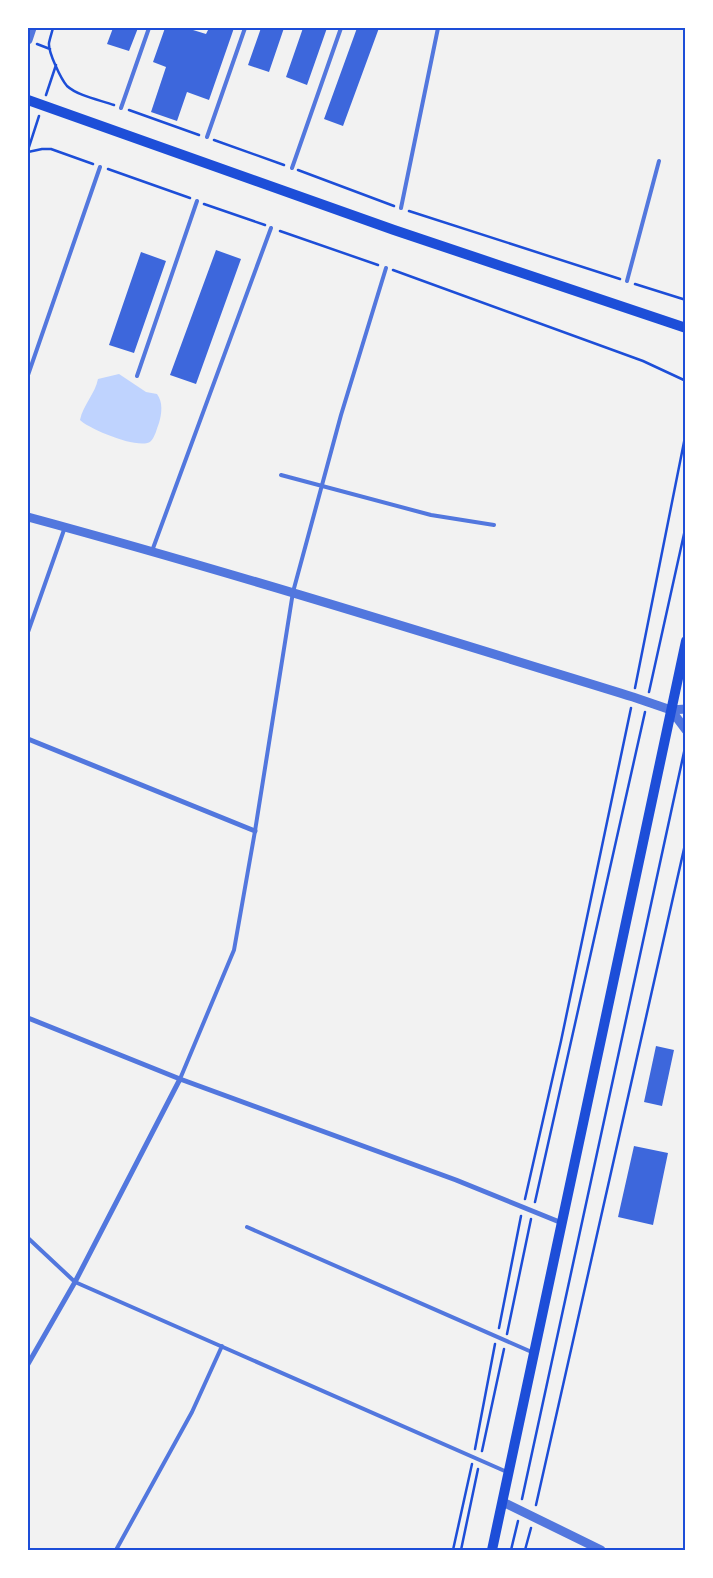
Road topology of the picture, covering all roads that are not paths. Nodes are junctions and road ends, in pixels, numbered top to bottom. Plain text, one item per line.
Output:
1 (32, 28) edge
2 (149, 28) edge
3 (246, 28) edge
4 (341, 28) edge
5 (438, 28) edge
6 (28, 40) edge
7 (28, 100) edge
8 (121, 108) road end
9 (207, 137) road end
10 (659, 162) dead end
11 (100, 167) road end
12 (292, 168) road end
13 (197, 201) road end
14 (401, 208) road end
15 (271, 228) road end
16 (386, 268) road end
17 (627, 281) road end
18 (686, 328) edge
19 (28, 374) edge
20 (137, 376) dead end
21 (281, 475) dead end
22 (322, 486) junction
23 (28, 517) edge
24 (494, 525) dead end
25 (65, 527) junction
26 (152, 550) junction
27 (293, 592) junction
28 (28, 632) edge
29 (686, 641) edge
30 (686, 709) edge
31 (671, 710) junction
32 (686, 730) edge
33 (28, 739) edge
34 (255, 832) junction
35 (28, 1018) edge
36 (180, 1079) junction
37 (562, 1223) junction
38 (247, 1227) dead end
39 (28, 1238) edge
40 (75, 1282) junction
41 (222, 1346) junction
42 (534, 1353) junction
43 (28, 1364) edge
44 (509, 1472) junction
45 (503, 1502) junction
46 (116, 1550) edge
47 (492, 1550) edge
48 (601, 1550) edge

1 - 6 street
2 - 8 lane
3 - 9 lane
4 - 12 lane
5 - 14 lane
7 - 18 main road
10 - 17 lane
11 - 19 lane
13 - 20 lane
15 - 26 lane
16 - 22 lane
21 - 22 lane
22 - 24 lane
22 - 27 lane
23 - 25 street
25 - 26 street
25 - 28 lane
26 - 27 street
27 - 31 street
27 - 34 lane
29 - 31 main road
30 - 31 street
31 - 32 street
31 - 37 main road
33 - 34 street
34 - 36 lane
35 - 36 street
36 - 37 street
36 - 40 street
37 - 42 main road
38 - 42 lane
39 - 40 lane
40 - 41 lane
40 - 43 street
41 - 44 lane
41 - 46 lane
42 - 44 main road
44 - 45 main road
45 - 47 main road
45 - 48 street

